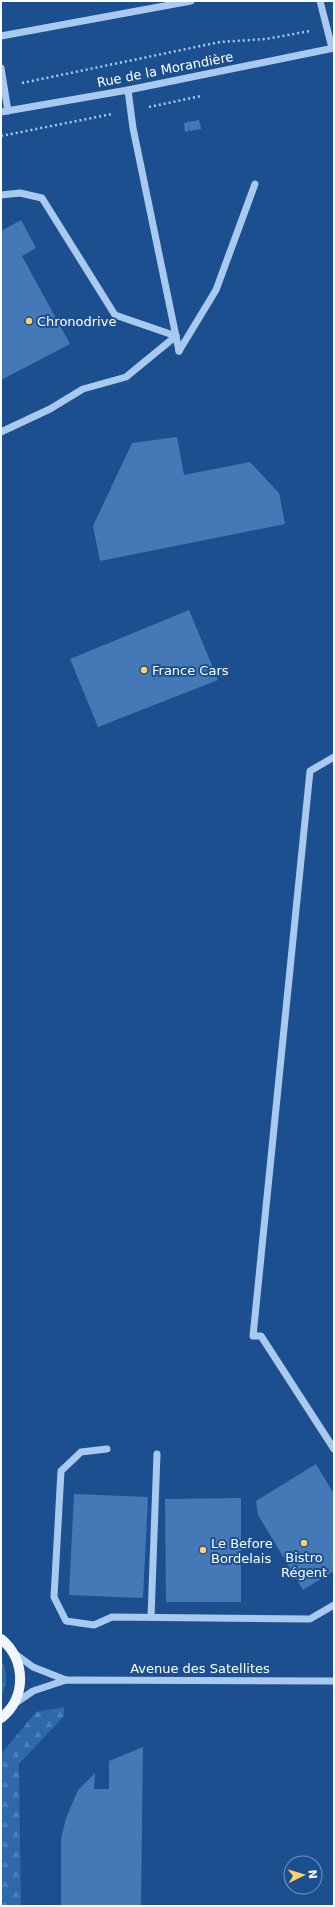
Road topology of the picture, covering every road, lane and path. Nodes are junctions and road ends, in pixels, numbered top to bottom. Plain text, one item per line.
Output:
1 (191, 1) edge
2 (320, 1) edge
3 (328, 27) junction
4 (1, 36) edge
5 (333, 48) edge
6 (1, 68) edge
7 (4, 86) junction
8 (128, 90) junction
9 (4, 112) edge
10 (255, 184) dead end
11 (1, 195) edge
12 (176, 336) junction
13 (1, 432) edge
14 (334, 757) edge
15 (107, 1449) dead end
16 (334, 1449) edge
17 (157, 1454) dead end
18 (334, 1604) edge
19 (151, 1617) junction
20 (1, 1639) edge
21 (12, 1651) junction
22 (66, 1680) junction
23 (334, 1681) edge
24 (13, 1705) junction
25 (1, 1718) edge

1 - 4 street
2 - 3 street
3 - 5 street
3 - 7 path
5 - 8 street, Rue de la Morandière
6 - 7 street
7 - 9 street
8 - 9 street, Rue de la Morandière
8 - 12 street
10 - 12 street
11 - 12 street
12 - 13 street
14 - 16 street
15 - 19 street
17 - 19 street
18 - 19 street
20 - 21 main road
21 - 22 street, Avenue des Satellites
21 - 24 main road
22 - 23 street, Avenue des Satellites
22 - 24 street, Avenue des Satellites
24 - 25 main road

